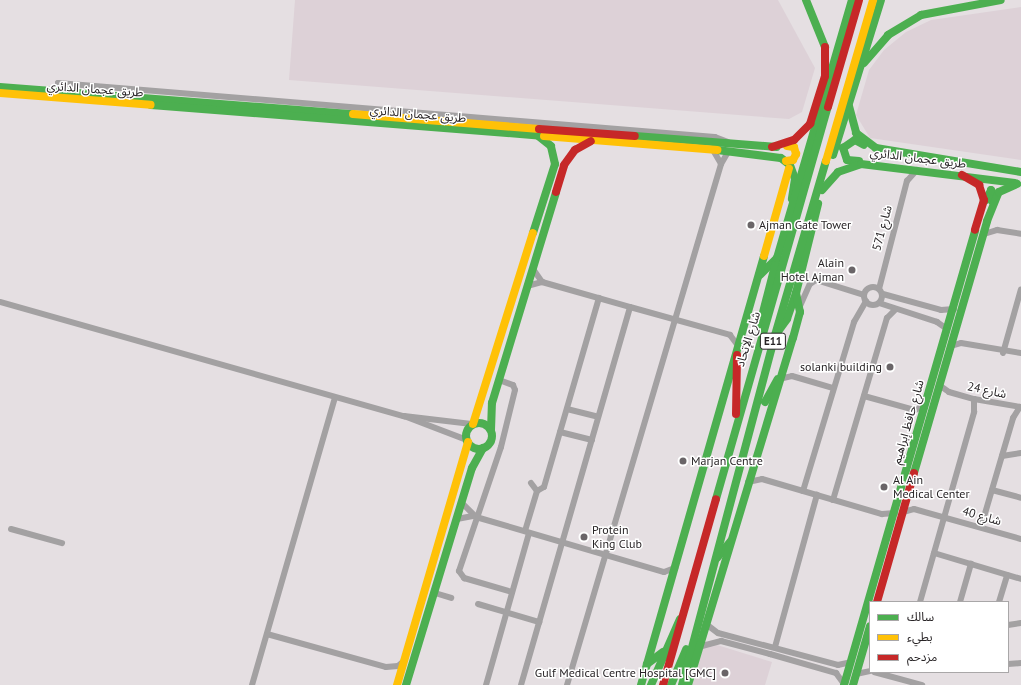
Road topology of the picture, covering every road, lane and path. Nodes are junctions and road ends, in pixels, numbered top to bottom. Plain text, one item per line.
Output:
1 (806, 0) edge
2 (852, 0) edge
3 (859, 0) edge
4 (873, 0) edge
5 (881, 0) edge
6 (1001, 0) edge
7 (864, 63) junction
8 (829, 82) junction
9 (0, 87) edge
10 (0, 94) edge
11 (849, 105) junction
12 (818, 120) junction
13 (538, 136) junction
14 (591, 140) junction
15 (787, 146) junction
16 (772, 147) junction
17 (730, 149) junction
18 (713, 150) junction
19 (895, 153) junction
20 (787, 162) junction
21 (721, 164) junction
22 (885, 164) junction
23 (903, 167) junction
24 (917, 169) junction
25 (1021, 172) edge
26 (962, 176) junction
27 (907, 181) junction
28 (1019, 184) edge
29 (822, 190) junction
30 (793, 204) junction
31 (541, 209) junction
32 (989, 217) junction
33 (979, 218) junction
34 (544, 230) junction
35 (997, 230) junction
36 (984, 234) junction
37 (1021, 234) edge
38 (777, 258) junction
39 (532, 269) junction
40 (760, 275) junction
41 (542, 282) junction
42 (527, 286) junction
43 (1021, 289) edge
44 (879, 290) junction
45 (796, 293) junction
46 (864, 295) junction
47 (599, 298) junction
48 (866, 301) junction
49 (0, 302) edge
50 (879, 303) junction
51 (630, 306) junction
52 (800, 306) junction
53 (886, 307) junction
54 (954, 309) junction
55 (895, 310) junction
56 (941, 310) junction
57 (887, 318) junction
58 (674, 319) junction
59 (937, 322) junction
60 (744, 330) junction
61 (951, 331) junction
62 (730, 335) junction
63 (775, 335) junction
64 (762, 336) junction
65 (961, 343) junction
66 (950, 346) junction
67 (740, 347) junction
68 (1003, 353) junction
69 (1021, 353) edge
70 (737, 355) junction
71 (784, 366) junction
72 (792, 376) junction
73 (499, 380) junction
74 (778, 380) junction
75 (939, 384) junction
76 (833, 388) junction
77 (949, 392) junction
78 (864, 396) junction
79 (936, 397) junction
80 (338, 398) junction
81 (974, 399) junction
82 (984, 402) junction
83 (925, 405) junction
84 (1009, 406) junction
85 (1021, 407) edge
86 (567, 409) junction
87 (915, 410) junction
88 (974, 412) junction
89 (756, 413) junction
90 (404, 416) junction
91 (598, 417) junction
92 (1013, 418) junction
93 (737, 419) junction
94 (922, 420) junction
95 (473, 424) junction
96 (491, 430) junction
97 (560, 432) junction
98 (592, 440) junction
99 (467, 441) junction
100 (484, 448) junction
101 (1021, 453) edge
102 (1002, 456) junction
103 (752, 464) junction
104 (762, 478) junction
105 (532, 483) dead end
106 (747, 483) junction
107 (537, 490) junction
108 (992, 490) junction
109 (803, 491) junction
110 (817, 495) junction
111 (1021, 498) edge
112 (907, 499) junction
113 (833, 500) junction
114 (462, 503) junction
115 (914, 509) junction
116 (899, 512) junction
117 (882, 514) junction
118 (474, 516) junction
119 (945, 517) junction
120 (457, 520) junction
121 (891, 526) junction
122 (981, 527) junction
123 (11, 529) dead end
124 (527, 532) junction
125 (1021, 538) edge
126 (732, 541) junction
127 (562, 542) junction
128 (62, 543) dead end
129 (934, 553) junction
130 (604, 555) junction
131 (714, 562) junction
132 (971, 564) junction
133 (675, 568) junction
134 (664, 572) junction
135 (1008, 575) junction
136 (1021, 579) edge
137 (671, 581) junction
138 (512, 592) junction
139 (435, 593) junction
140 (451, 598) dead end
141 (871, 601) edge
142 (877, 601) edge
143 (920, 601) edge
144 (960, 601) edge
145 (999, 601) edge
146 (478, 604) dead end
147 (869, 609) edge
148 (507, 613) junction
149 (682, 616) junction
150 (539, 622) junction
151 (1021, 623) edge
152 (706, 624) junction
153 (1009, 625) edge
154 (267, 634) junction
155 (726, 635) junction
156 (694, 636) junction
157 (868, 637) edge
158 (724, 642) junction
159 (702, 646) junction
160 (775, 647) junction
161 (664, 651) junction
162 (404, 661) junction
163 (855, 662) junction
164 (1021, 663) edge
165 (647, 664) junction
166 (834, 664) junction
167 (1009, 664) edge
168 (869, 670) edge
169 (869, 671) edge
170 (832, 672) junction
171 (876, 673) edge
172 (856, 674) junction
173 (899, 682) edge
174 (253, 684) edge
175 (397, 685) edge
176 (406, 685) edge
177 (486, 685) edge
178 (521, 685) edge
179 (568, 685) edge
180 (641, 685) edge
181 (651, 685) edge
182 (663, 685) edge
183 (671, 685) edge
184 (683, 685) edge
185 (844, 685) edge
186 (852, 685) edge
187 (922, 685) edge

1 - 8 main road
1 - 16 main road
2 - 8 main road
3 - 64 main road, شارع الإتحاد / E11
4 - 63 main road, شارع الإتحاد / E11
5 - 7 main road
6 - 7 main road
7 - 11 main road
8 - 12 main road
9 - 17 main road, طريق عجمان الدائري
10 - 13 main road, طريق عجمان الدائري
11 - 19 main road, طريق عجمان الدائري
11 - 29 main road
12 - 15 main road, طريق عجمان الدائري
12 - 30 main road
13 - 14 main road, طريق عجمان الدائري
13 - 31 main road
14 - 18 main road, طريق عجمان الدائري
14 - 34 main road
15 - 16 main road, طريق عجمان الدائري
15 - 20 main road
16 - 17 main road, طريق عجمان الدائري
17 - 18 main road, طريق عجمان الدائري
17 - 20 main road, طريق عجمان الدائري
17 - 21 street
18 - 21 street
19 - 22 main road
19 - 25 main road, طريق عجمان الدائري
20 - 30 main road
20 - 40 main road
21 - 58 street
22 - 23 main road, طريق عجمان الدائري
22 - 29 main road, طريق عجمان الدائري
23 - 24 main road, طريق عجمان الدائري
23 - 27 street
24 - 26 main road, طريق عجمان الدائري
24 - 27 street, شارع 571
26 - 28 main road, طريق عجمان الدائري
26 - 33 main road, شارع حافظ إبراهيم
27 - 44 street, شارع 571
28 - 32 main road, شارع حافظ إبراهيم
29 - 45 main road
30 - 38 main road
31 - 34 main road
31 - 95 main road
32 - 33 main road
32 - 35 street
32 - 36 main road, شارع حافظ إبراهيم
33 - 54 main road, شارع حافظ إبراهيم
34 - 39 main road
35 - 36 street
35 - 37 street
36 - 61 main road, شارع حافظ إبراهيم
38 - 40 main road
38 - 64 main road
39 - 41 street
39 - 42 main road
40 - 60 main road
41 - 42 street
41 - 47 street
42 - 73 main road
43 - 68 street
44 - 46 street
44 - 50 street
44 - 56 street
45 - 52 main road
45 - 63 main road
46 - 48 street
46 - 52 street
47 - 51 street
47 - 86 street
48 - 50 street
48 - 76 street
49 - 80 street
50 - 53 street
51 - 58 street
51 - 91 street
52 - 71 main road
53 - 55 street
53 - 57 street
54 - 56 street
54 - 61 main road, شارع حافظ إبراهيم
55 - 57 street
55 - 59 street
56 - 59 street
57 - 78 street
58 - 62 street
58 - 130 street
59 - 61 street
60 - 62 street
60 - 67 main road
61 - 65 street
61 - 66 main road, شارع حافظ إبراهيم
61 - 83 main road, شارع حافظ إبراهيم
62 - 67 street
63 - 89 main road, شارع الإتحاد / E11
64 - 93 main road, شارع الإتحاد / E11
65 - 66 street
65 - 68 street
66 - 75 main road, شارع حافظ إبراهيم
67 - 70 main road
68 - 69 street
70 - 93 main road
70 - 133 main road
71 - 72 street
71 - 74 main road
72 - 74 street
72 - 76 street
73 - 96 main road
73 - 118 street
74 - 89 main road
74 - 103 main road
75 - 77 street, شارع 24
75 - 79 main road, شارع حافظ إبراهيم
76 - 109 street
77 - 79 street, شارع 24
77 - 81 street, شارع 24
78 - 87 street
78 - 113 street
79 - 112 main road, شارع حافظ إبراهيم
80 - 90 street
80 - 154 street
81 - 82 street, شارع 24
81 - 88 street
82 - 84 street, شارع 24
82 - 88 street
83 - 87 street
83 - 94 main road, شارع حافظ إبراهيم
84 - 85 street, شارع 24
84 - 92 street
85 - 92 street
86 - 91 street
86 - 97 street
87 - 94 street
88 - 119 street
89 - 131 main road, شارع الإتحاد / E11
90 - 95 street
90 - 99 street
91 - 98 street
92 - 102 street
93 - 149 main road, شارع الإتحاد / E11
94 - 116 main road, شارع حافظ إبراهيم
95 - 96 main road
95 - 99 main road
96 - 100 main road
97 - 98 street
97 - 107 street
98 - 127 street
99 - 100 main road
99 - 162 main road
100 - 114 main road
101 - 102 street
102 - 108 street
103 - 104 street
103 - 106 main road
104 - 106 street
104 - 109 street
105 - 107 street
106 - 126 main road
107 - 124 street
108 - 111 street
108 - 122 street
109 - 110 street
110 - 113 street
110 - 160 street
112 - 115 street
112 - 116 main road, شارع حافظ إبراهيم
113 - 117 street
114 - 118 street
114 - 120 main road
115 - 116 street, شارع 40
115 - 119 street, شارع 40
116 - 117 street, شارع 40
116 - 121 main road, شارع حافظ إبراهيم
116 - 142 main road, شارع حافظ إبراهيم
117 - 121 street
118 - 120 street
118 - 124 street
118 - 138 street
119 - 122 street, شارع 40
119 - 129 street
120 - 139 main road
121 - 141 main road, شارع حافظ إبراهيم
122 - 125 street, شارع 40
123 - 128 street
124 - 127 street
124 - 138 street
126 - 131 main road
126 - 152 main road
127 - 130 street
127 - 150 street
129 - 132 street
129 - 143 street
130 - 134 street
130 - 179 street
131 - 156 main road, شارع الإتحاد / E11
132 - 135 street
132 - 144 street
133 - 134 street
133 - 137 main road
134 - 137 street
135 - 136 street
135 - 145 street
137 - 165 main road
138 - 148 street
139 - 140 street
139 - 176 main road
146 - 148 street
147 - 163 main road, شارع حافظ إبراهيم
148 - 150 street
148 - 177 street
149 - 161 main road
149 - 182 main road, شارع الإتحاد / E11
150 - 178 street
151 - 153 street
152 - 155 street
152 - 159 main road
154 - 162 street
154 - 174 street
155 - 158 street
155 - 160 street
156 - 183 main road
156 - 184 main road, شارع الإتحاد / E11
157 - 163 main road, شارع حافظ إبراهيم
158 - 159 street
158 - 170 street
159 - 184 main road
160 - 166 street
161 - 165 main road
161 - 181 main road
162 - 175 main road
163 - 166 street
163 - 168 street
163 - 172 main road, شارع حافظ إبراهيم
163 - 185 main road, شارع حافظ إبراهيم
164 - 167 street
165 - 180 main road
166 - 170 street
169 - 172 street
170 - 185 street
171 - 173 street
172 - 186 main road, شارع حافظ إبراهيم
173 - 187 street

